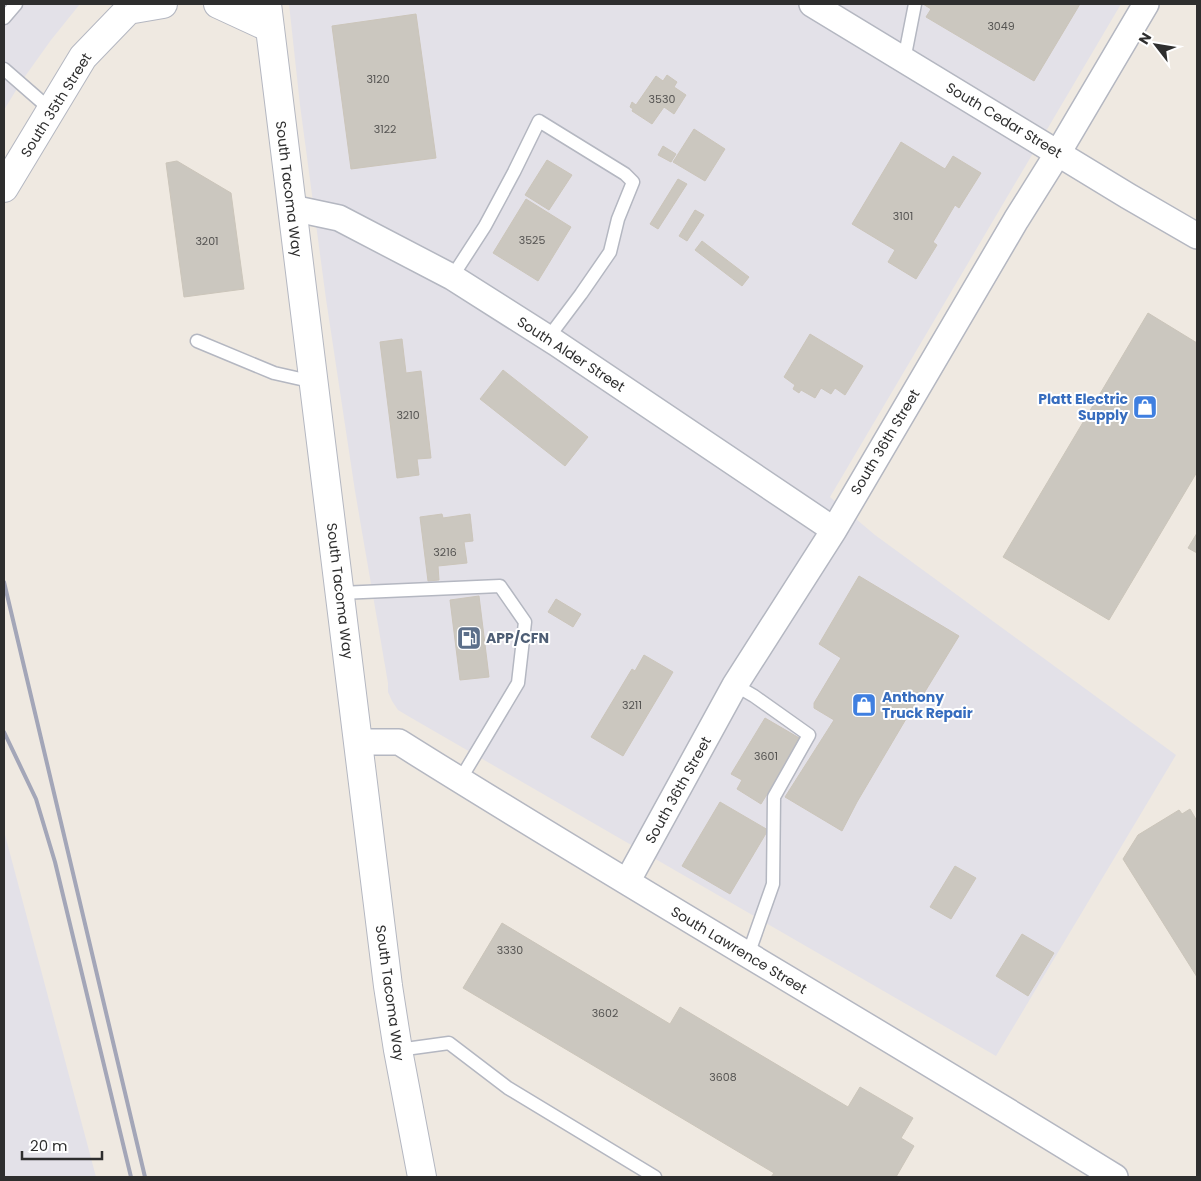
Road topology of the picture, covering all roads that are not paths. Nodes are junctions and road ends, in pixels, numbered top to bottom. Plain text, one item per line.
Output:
1 (16, 4) edge
2 (163, 4) edge
3 (218, 4) edge
4 (812, 4) edge
5 (915, 4) edge
6 (1146, 4) edge
7 (129, 6) edge
8 (268, 16) edge
9 (4, 18) edge
10 (904, 60) junction
11 (4, 69) edge
12 (51, 110) junction
13 (1058, 153) junction
14 (4, 188) edge
15 (292, 208) junction
16 (1197, 236) edge
17 (452, 278) junction
18 (548, 338) junction
19 (197, 341) dead end
20 (314, 382) junction
21 (834, 530) junction
22 (340, 592) junction
23 (736, 685) junction
24 (358, 742) junction
25 (460, 780) junction
26 (626, 882) junction
27 (748, 955) junction
28 (398, 1050) junction
29 (422, 1177) edge
30 (655, 1177) edge
31 (1116, 1177) edge

1 - 9 lane
2 - 7 main road
3 - 8 main road
4 - 10 street, South Cedar Street
5 - 10 lane
6 - 13 street, South 36th Street
7 - 12 main road, South 35th Street
8 - 15 main road, South Tacoma Way
10 - 13 street, South Cedar Street
11 - 12 lane
12 - 14 main road, South 35th Street
13 - 16 street, South Cedar Street
13 - 21 street, South 36th Street
15 - 17 street, South Alder Street
15 - 20 main road, South Tacoma Way
17 - 18 street, South Alder Street
17 - 18 lane
18 - 21 street, South Alder Street
19 - 20 lane
20 - 22 main road, South Tacoma Way
21 - 23 street, South 36th Street
22 - 24 main road, South Tacoma Way
22 - 25 lane
23 - 26 street, South 36th Street
23 - 27 lane
24 - 25 street, South Lawrence Street
24 - 28 main road, South Tacoma Way
25 - 26 street, South Lawrence Street
26 - 27 street, South Lawrence Street
27 - 31 street, South Lawrence Street
28 - 29 main road, South Tacoma Way
28 - 30 lane

